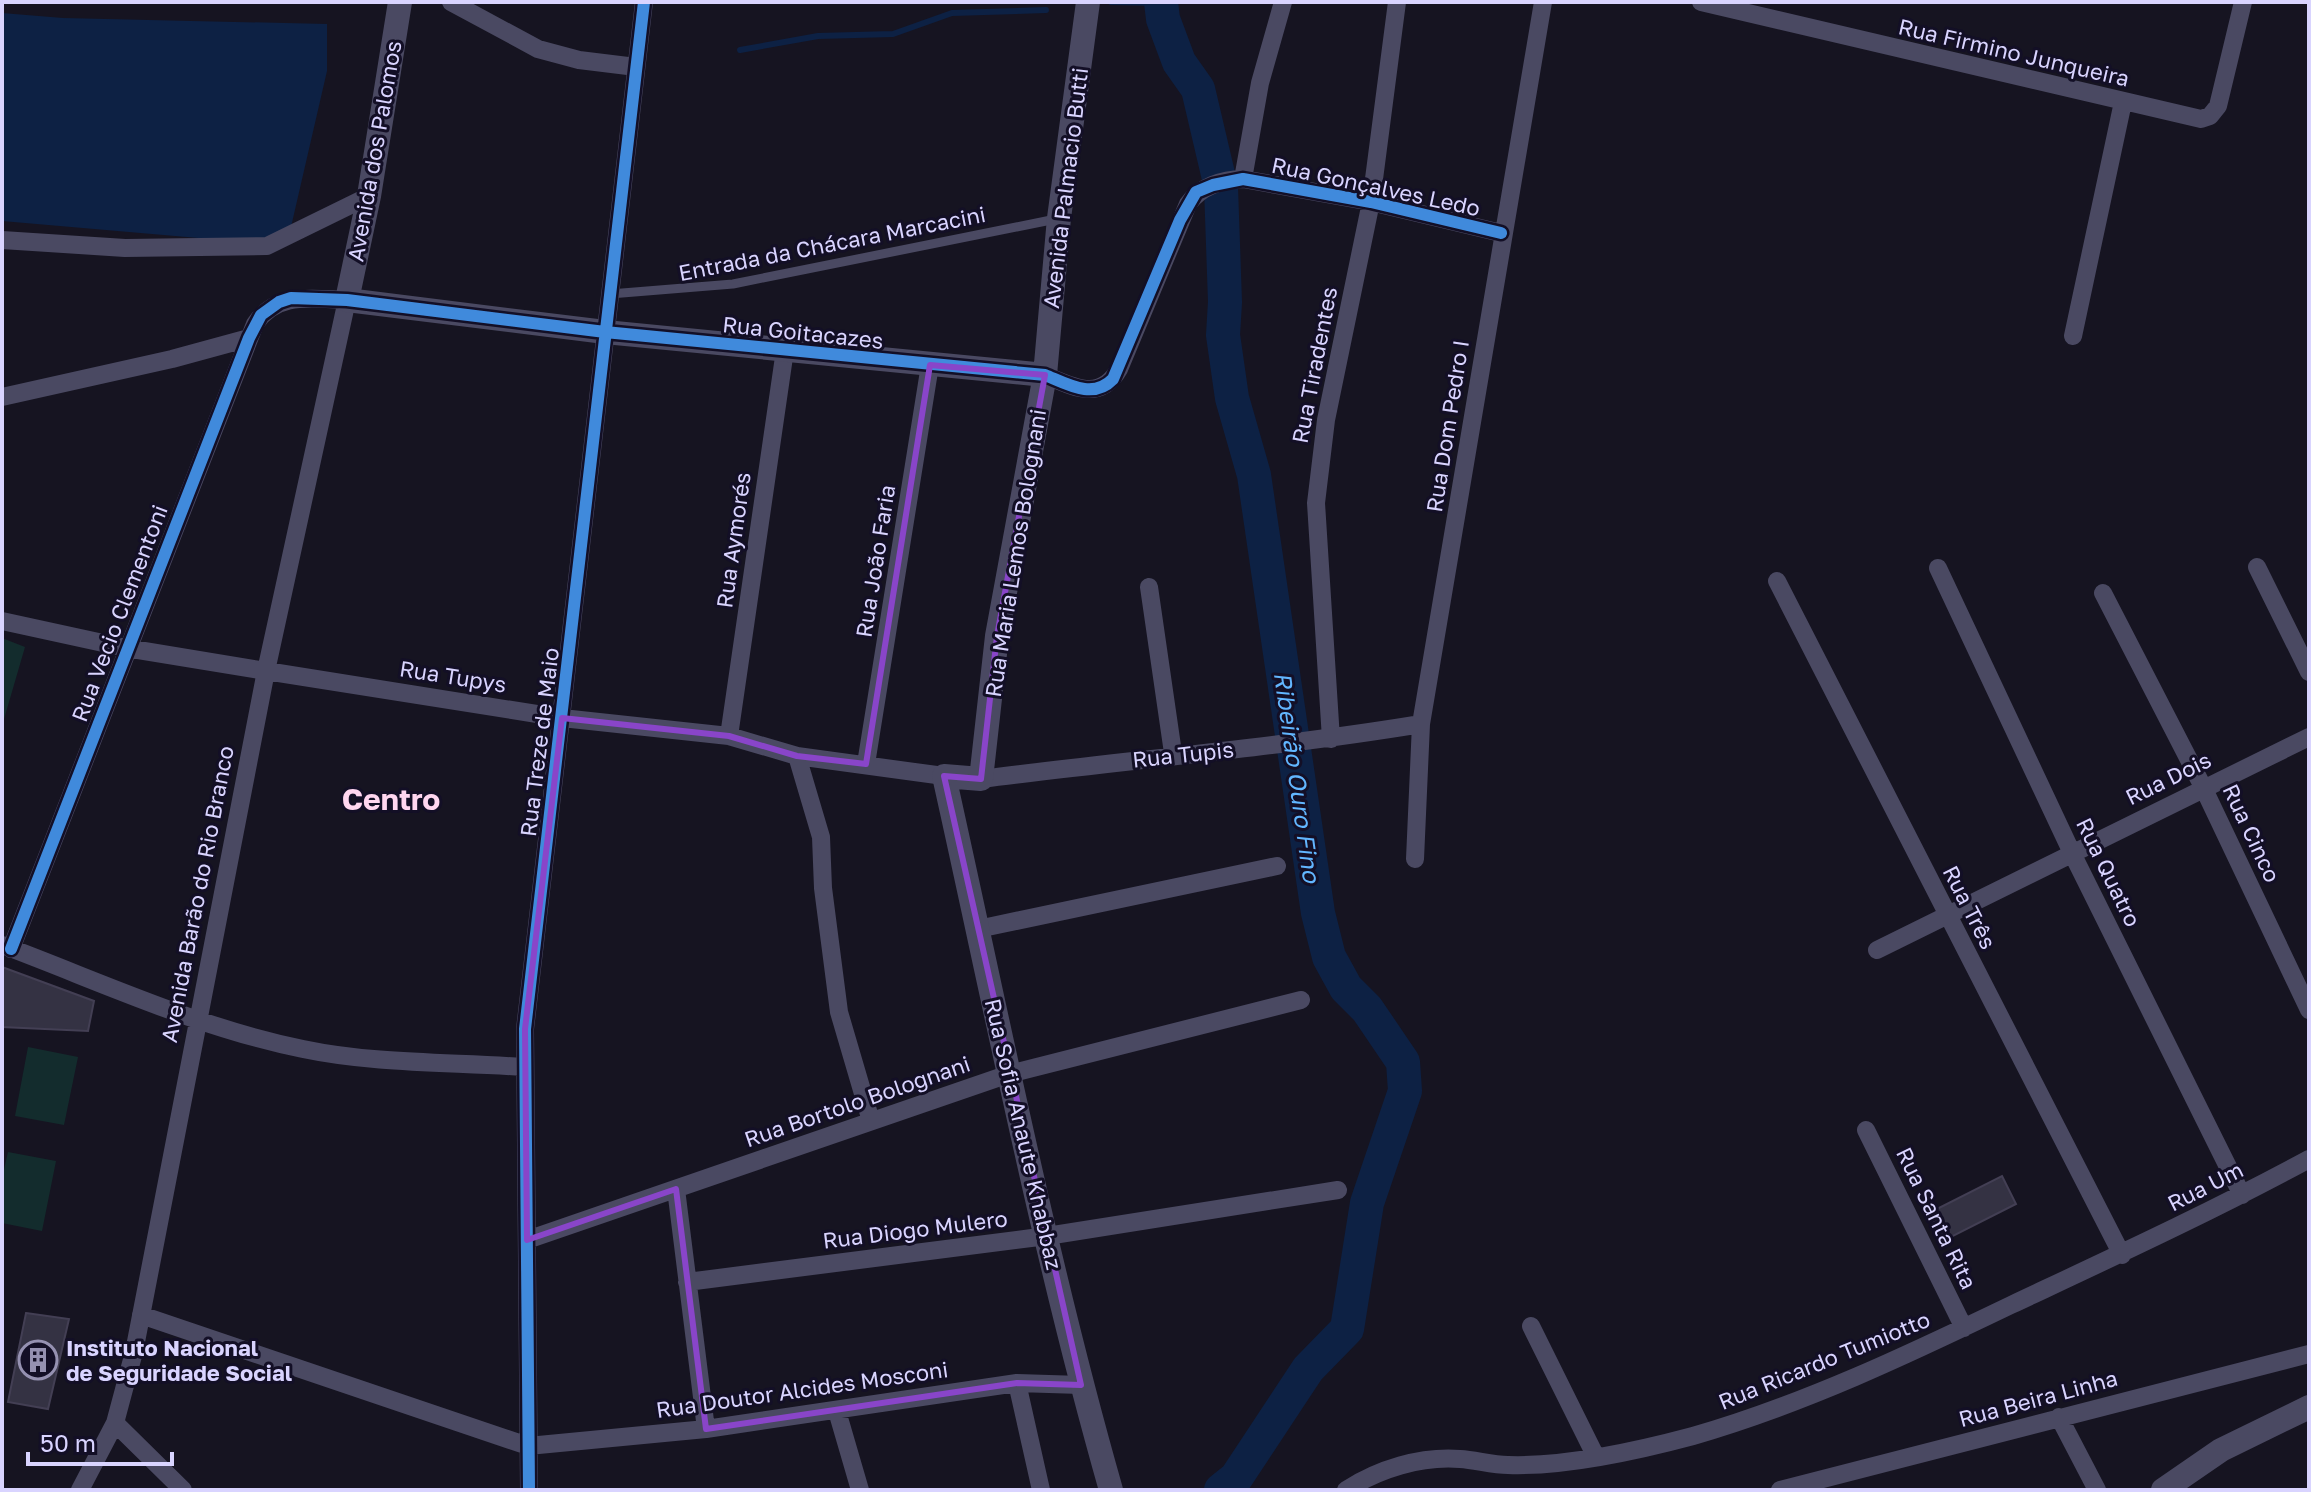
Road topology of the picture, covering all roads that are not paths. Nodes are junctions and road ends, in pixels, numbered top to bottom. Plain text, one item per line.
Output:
1 (400, 2) edge
2 (451, 2) edge
3 (644, 2) edge
4 (1088, 2) edge
5 (1283, 2) edge
6 (1397, 2) edge
7 (1543, 2) edge
8 (1701, 2) edge
9 (2243, 2) edge
10 (636, 67) junction
11 (2123, 102) junction
12 (1236, 180) junction
13 (369, 196) junction
14 (1371, 202) junction
15 (1059, 218) junction
16 (1501, 233) junction
17 (2, 240) edge
18 (610, 294) junction
19 (347, 300) junction
20 (279, 302) joint
21 (605, 332) junction
22 (2073, 336) dead end
23 (249, 338) junction
24 (785, 350) junction
25 (930, 365) junction
26 (1045, 375) junction
27 (2, 397) edge
28 (2257, 567) dead end
29 (1938, 568) dead end
30 (1777, 581) dead end
31 (1149, 587) dead end
32 (2103, 593) dead end
33 (2, 621) edge
34 (126, 648) junction
35 (266, 671) junction
36 (2309, 672) edge
37 (562, 718) junction
38 (1421, 724) junction
39 (729, 736) junction
40 (2309, 737) edge
41 (1322, 740) junction
42 (1173, 753) junction
43 (797, 756) junction
44 (866, 764) junction
45 (944, 776) junction
46 (981, 779) junction
47 (2203, 787) junction
48 (2072, 853) junction
49 (1415, 859) dead end
50 (1277, 866) dead end
51 (1947, 915) junction
52 (978, 929) junction
53 (6, 947) edge
54 (1877, 950) dead end
55 (1301, 1000) dead end
56 (2309, 1010) edge
57 (196, 1020) junction
58 (523, 1067) junction
59 (1009, 1074) junction
60 (871, 1121) junction
61 (1866, 1130) dead end
62 (2309, 1159) edge
63 (676, 1189) junction
64 (1338, 1190) dead end
65 (2242, 1195) junction
66 (1047, 1236) junction
67 (527, 1240) junction
68 (2122, 1255) junction
69 (687, 1282) junction
70 (141, 1315) junction
71 (1531, 1326) dead end
72 (1964, 1328) junction
73 (2309, 1354) edge
74 (1017, 1383) junction
75 (1081, 1385) junction
76 (2309, 1407) edge
77 (837, 1411) junction
78 (2059, 1417) junction
79 (115, 1423) junction
80 (706, 1429) junction
81 (528, 1446) junction
82 (1596, 1457) junction
83 (80, 1490) edge
84 (183, 1490) edge
85 (529, 1490) edge
86 (860, 1490) edge
87 (1041, 1490) edge
88 (1111, 1490) edge
89 (1346, 1490) edge
90 (1780, 1490) edge
91 (2097, 1490) edge
92 (2163, 1490) edge

1 - 13 street, Avenida dos Palomos
2 - 10 street
3 - 10 street, Rua Treze de Maio
4 - 15 street, Avenida Palmacio Butti
5 - 12 street
6 - 14 street, Rua Tiradentes
7 - 16 street, Rua Dom Pedro I
8 - 11 street, Rua Firmino Junqueira
9 - 11 street, Rua Firmino Junqueira
10 - 18 street, Rua Treze de Maio
11 - 22 street
12 - 14 street, Rua Gonçalves Ledo
12 - 26 street, Rua Goitacazes
13 - 17 street
13 - 19 street, Avenida dos Palomos
14 - 16 street, Rua Gonçalves Ledo
14 - 41 street, Rua Tiradentes
15 - 18 lane, Entrada da Chácara Marcacini
15 - 26 street, Avenida Palmacio Butti
16 - 38 street, Rua Dom Pedro I
18 - 21 street, Rua Treze de Maio
19 - 20 street, Rua Goitacazes
19 - 21 street, Rua Goitacazes
19 - 35 street, Avenida Barão do Rio Branco
20 - 23 street, Rua Vecio Clementoni
21 - 24 street, Rua Goitacazes
21 - 37 street, Rua Treze de Maio
23 - 27 street
23 - 34 street, Rua Vecio Clementoni
24 - 25 street, Rua Goitacazes
24 - 39 street, Rua Aymorés
25 - 26 street, Rua Goitacazes
25 - 44 street, Rua João Faria
26 - 46 street, Rua Maria Lemos Bolognani
28 - 36 street
29 - 48 street, Rua Quatro
30 - 51 street, Rua Três
31 - 42 street
32 - 47 street, Rua Cinco
33 - 34 street, Rua Tupys
34 - 35 street, Rua Tupys
34 - 53 street, Rua Vecio Clementoni
35 - 37 street, Rua Tupys
35 - 57 street, Avenida Barão do Rio Branco
37 - 39 street, Rua Tupys
37 - 58 street, Rua Treze de Maio
38 - 41 street, Rua Tupis
38 - 49 street, Rua Dom Pedro I
39 - 43 street, Rua Tupys
40 - 47 street, Rua Dois
41 - 42 street, Rua Tupis
42 - 46 street, Rua Tupis
43 - 44 street, Rua Tupys
43 - 60 street
44 - 45 street, Rua Tupys
45 - 46 street, Rua Tupis
45 - 52 street, Rua Sofia Anaute Khabbaz
47 - 48 street, Rua Dois
47 - 56 street, Rua Cinco
48 - 51 street, Rua Dois
48 - 65 street, Rua Quatro
50 - 52 street
51 - 54 street, Rua Dois
51 - 68 street, Rua Três
52 - 59 street, Rua Sofia Anaute Khabbaz
53 - 57 street
55 - 59 street, Rua Bortolo Bolognani
57 - 58 street
57 - 70 street, Avenida Barão do Rio Branco
58 - 67 street, Rua Treze de Maio
59 - 60 street, Rua Bortolo Bolognani
59 - 66 street, Rua Sofia Anaute Khabbaz
60 - 63 street, Rua Bortolo Bolognani
61 - 72 street, Rua Santa Rita
62 - 65 street, Rua Um
63 - 67 street, Rua Bortolo Bolognani
63 - 69 street
64 - 66 street, Rua Diogo Mulero
65 - 68 street, Rua Um
66 - 69 street, Rua Diogo Mulero
66 - 75 street, Rua Sofia Anaute Khabbaz
67 - 81 street, Rua Treze de Maio
68 - 72 street, Rua Ricardo Tumiotto
69 - 80 street
70 - 79 street, Avenida Barão do Rio Branco
70 - 81 street
71 - 82 street
72 - 82 street, Rua Ricardo Tumiotto
73 - 78 street, Rua Beira Linha
74 - 75 street, Rua Doutor Alcides Mosconi
74 - 77 street, Rua Doutor Alcides Mosconi
74 - 87 street
75 - 88 street, Rua Sofia Anaute Khabbaz
76 - 92 street
77 - 80 street, Rua Doutor Alcides Mosconi
77 - 86 street
78 - 90 street, Rua Beira Linha
78 - 91 street
79 - 83 street, Avenida Barão do Rio Branco
79 - 84 street
80 - 81 street, Rua Doutor Alcides Mosconi
81 - 85 street, Rua Treze de Maio
82 - 89 street, Rua Ricardo Tumiotto

